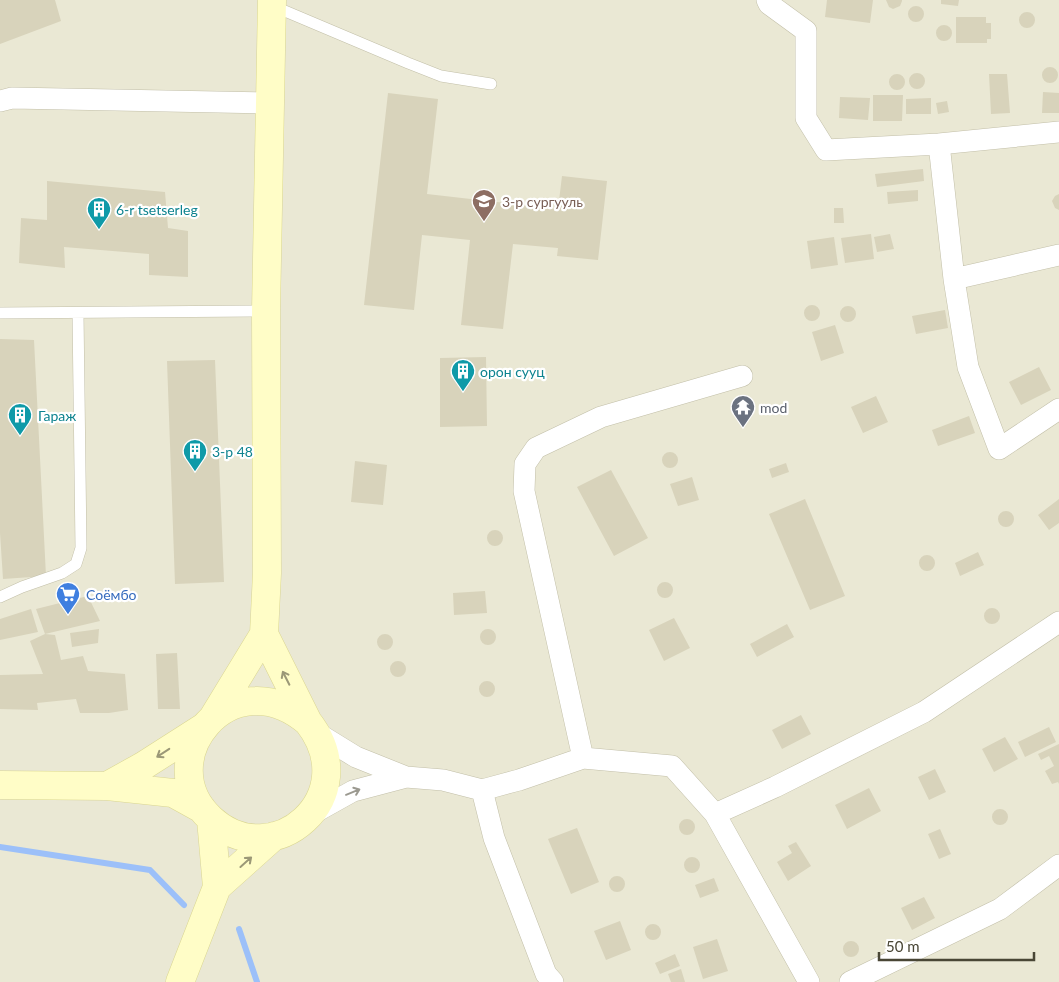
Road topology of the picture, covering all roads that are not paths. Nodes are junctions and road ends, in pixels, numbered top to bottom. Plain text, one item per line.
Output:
1 (767, 0) edge
2 (272, 3) edge
3 (491, 84) dead end
4 (0, 102) edge
5 (271, 103) junction
6 (1059, 132) edge
7 (939, 144) junction
8 (1059, 255) edge
9 (954, 279) junction
10 (266, 311) junction
11 (0, 312) edge
12 (78, 313) junction
13 (742, 376) dead end
14 (1059, 409) edge
15 (0, 597) edge
16 (1059, 622) edge
17 (264, 634) junction
18 (209, 721) junction
19 (312, 728) junction
20 (583, 758) junction
21 (406, 777) junction
22 (0, 785) edge
23 (107, 786) junction
24 (482, 790) junction
25 (207, 814) junction
26 (715, 814) junction
27 (310, 815) junction
28 (274, 836) junction
29 (1059, 865) edge
30 (218, 887) junction
31 (180, 982) edge
32 (553, 982) edge
33 (809, 982) edge
34 (850, 982) edge

1 - 7 street
2 - 3 lane
2 - 5 street
4 - 5 street
5 - 10 street
6 - 7 street
7 - 9 street
8 - 9 street
9 - 14 street
10 - 12 lane
10 - 17 street
11 - 12 lane
12 - 15 lane
13 - 20 street
16 - 26 street
17 - 18 street
19 -> 17 street
18 - 19 street
18 -> 23 street
18 - 25 street
19 - 21 street
19 - 27 street
20 - 24 street
20 - 26 street
21 - 24 street
27 -> 21 street
22 - 23 street
23 - 25 street
24 - 32 street
25 - 28 street
25 - 30 street
26 - 33 street
27 - 28 street
30 -> 28 street
29 - 34 street
30 - 31 street

